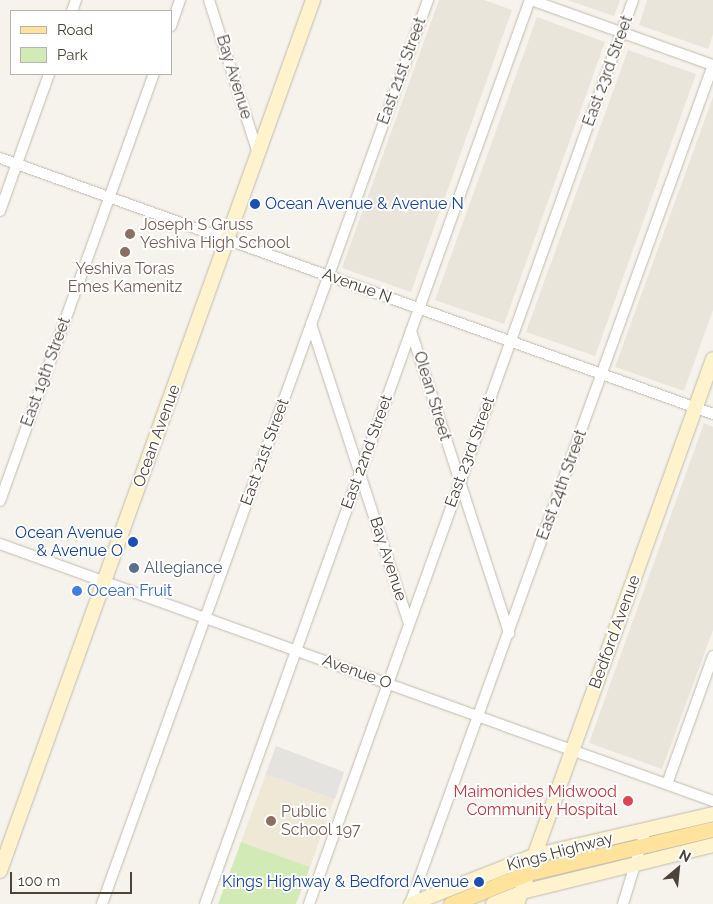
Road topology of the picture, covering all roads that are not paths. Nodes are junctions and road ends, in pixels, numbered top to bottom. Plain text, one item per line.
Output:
1 (180, 0) edge
2 (209, 0) edge
3 (313, 0) edge
4 (428, 0) edge
5 (530, 0) edge
6 (633, 0) edge
7 (172, 23) edge
8 (622, 33) junction
9 (713, 65) edge
10 (49, 75) edge
11 (154, 75) edge
12 (258, 154) junction
13 (0, 158) edge
14 (17, 164) junction
15 (109, 197) junction
16 (0, 211) edge
17 (228, 239) junction
18 (328, 276) junction
19 (419, 309) junction
20 (311, 324) junction
21 (410, 331) junction
22 (510, 341) junction
23 (713, 359) edge
24 (601, 374) junction
25 (695, 408) junction
26 (713, 414) edge
27 (360, 473) junction
28 (459, 482) junction
29 (0, 501) edge
30 (0, 544) edge
31 (104, 582) junction
32 (206, 618) junction
33 (409, 623) junction
34 (508, 633) junction
35 (296, 651) junction
36 (713, 656) edge
37 (387, 683) junction
38 (478, 716) junction
39 (572, 750) junction
40 (667, 784) junction
41 (713, 802) edge
42 (713, 814) edge
43 (646, 829) junction
44 (713, 829) edge
45 (713, 845) edge
46 (642, 846) junction
47 (536, 855) junction
48 (637, 864) junction
49 (0, 871) edge
50 (528, 874) junction
51 (520, 898) edge
52 (102, 904) edge
53 (205, 904) edge
54 (309, 904) edge
55 (410, 904) edge
56 (451, 904) edge
57 (493, 904) edge
58 (623, 904) edge

1 - 7 street
2 - 12 street, Bay Avenue
3 - 12 main road, Ocean Avenue
4 - 18 street, East 21st Street
5 - 8 street
5 - 19 street, East 22nd Street
6 - 8 street, East 23rd Street
8 - 9 street
8 - 22 street, East 23rd Street
9 - 24 street, East 24th Street
10 - 14 street
11 - 15 street, East 19th Street
12 - 17 main road, Ocean Avenue
13 - 14 street, Avenue N
14 - 15 street, Avenue N
14 - 16 street
15 - 17 street, Avenue N
15 - 29 street, East 19th Street
17 - 18 street, Avenue N
17 - 31 main road, Ocean Avenue
18 - 19 street, Avenue N
18 - 20 street, East 21st Street
19 - 21 street, East 22nd Street
19 - 22 street, Avenue N
20 - 27 street, Bay Avenue
20 - 32 street, East 21st Street
21 - 27 street, East 22nd Street
21 - 28 street, Olean Street
22 - 24 street, Avenue N
22 - 28 street, East 23rd Street
23 - 25 main road, Bedford Avenue
24 - 25 street, Avenue N
24 - 34 street, East 24th Street
25 - 26 street, Avenue N
25 - 39 main road, Bedford Avenue
27 - 33 street, Bay Avenue
27 - 35 street, East 22nd Street
28 - 33 street, East 23rd Street
28 - 34 street, Olean Street
30 - 31 street, Avenue O
31 - 32 street, Avenue O
31 - 49 main road, Ocean Avenue
32 - 35 street, Avenue O
32 - 52 street, East 21st Street
33 - 37 street, East 23rd Street
34 - 38 street, East 24th Street
35 - 37 street, Avenue O
35 - 53 street, East 22nd Street
36 - 40 street
37 - 38 street, Avenue O
37 - 54 street, East 23rd Street
38 - 39 street, Avenue O
38 - 55 street, East 24th Street
39 - 40 street, Avenue O
39 - 47 main road, Bedford Avenue
40 - 41 street, Avenue O
42 - 43 main road, Kings Highway
43 - 46 street
43 - 47 main road, Kings Highway
44 - 46 main road, Kings Highway
45 - 48 main road, Kings Highway
46 - 48 street
46 - 50 main road, Kings Highway
47 - 50 main road, Bedford Avenue
47 - 55 main road, Kings Highway
48 - 51 main road, Kings Highway
48 - 58 street
50 - 51 main road, Bedford Avenue
50 - 56 main road, Kings Highway
51 - 57 main road, Kings Highway

